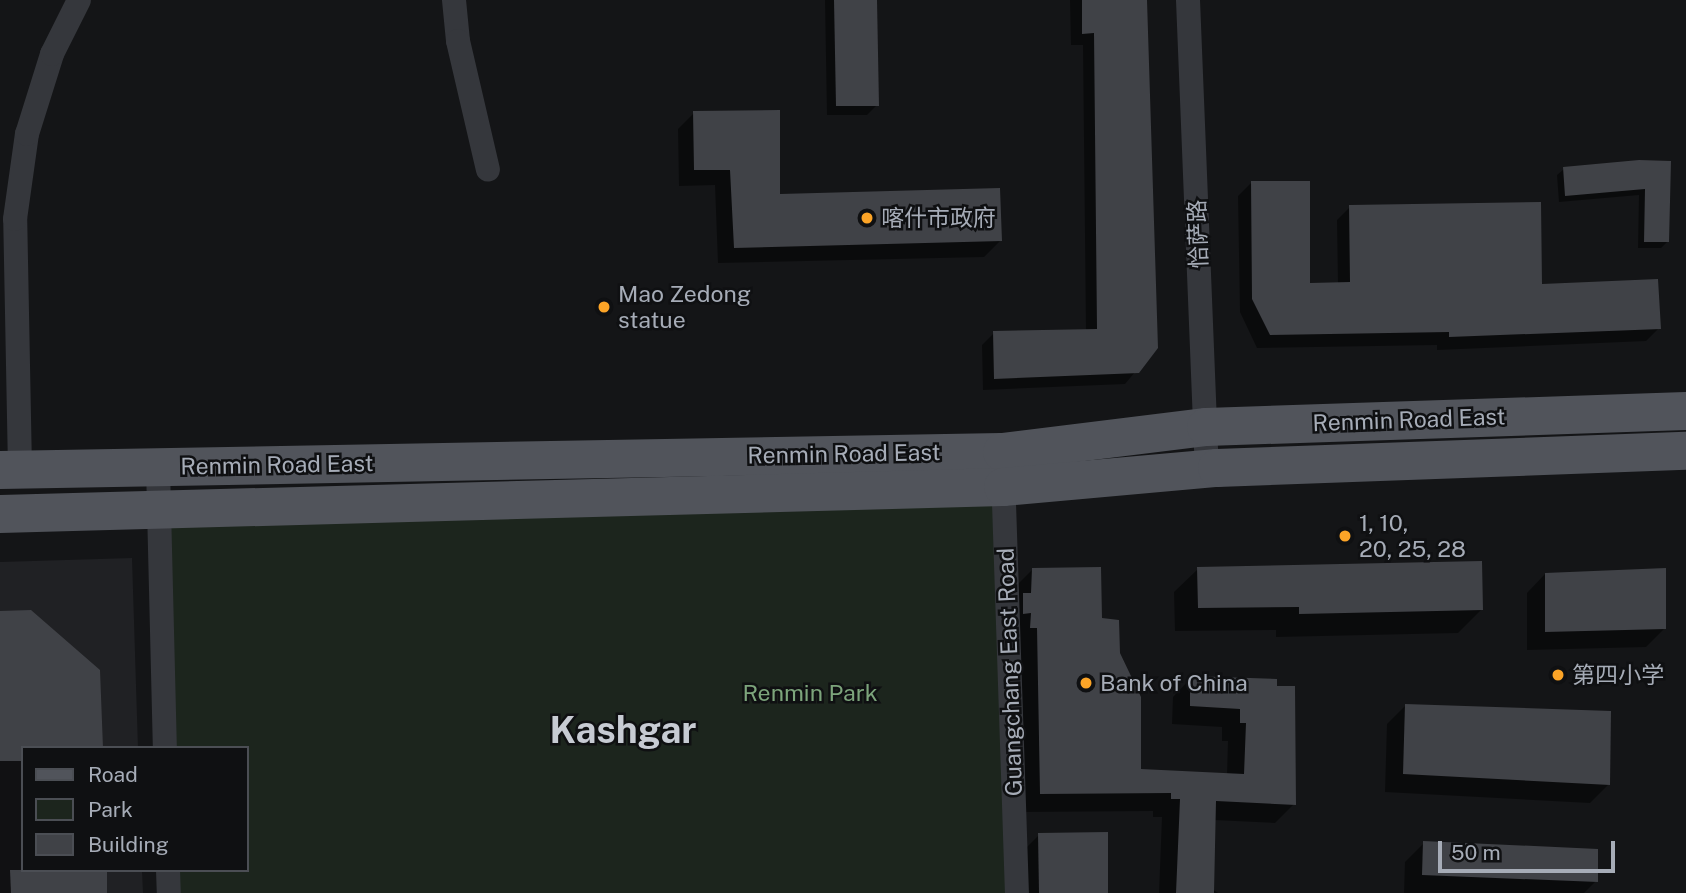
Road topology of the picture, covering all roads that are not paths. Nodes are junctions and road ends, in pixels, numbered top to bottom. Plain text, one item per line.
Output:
1 (79, 0) edge
2 (454, 0) edge
3 (1188, 0) edge
4 (488, 170) dead end
5 (1686, 411) edge
6 (1206, 427) junction
7 (1686, 451) edge
8 (158, 467) junction
9 (10, 469) edge
10 (1003, 469) junction
11 (1208, 469) junction
12 (158, 512) junction
13 (0, 514) edge
14 (165, 746) edge
15 (168, 872) edge
16 (169, 893) edge
17 (1017, 893) edge

1 - 9 street
2 - 4 street
3 - 6 street, 恰萨路
5 - 6 main road, Renmin Road East
6 - 10 main road, Renmin Road East
6 - 11 street, 恰萨路
7 - 11 main road, Renmin Road East
8 - 9 main road, Renmin Road East
8 - 10 main road, Renmin Road East
8 - 12 street
10 - 11 main road, Renmin Road East
10 - 12 main road, Renmin Road East
10 - 17 street, Guangchang East Road
12 - 13 main road, Renmin Road East
12 - 14 street
15 - 16 street

